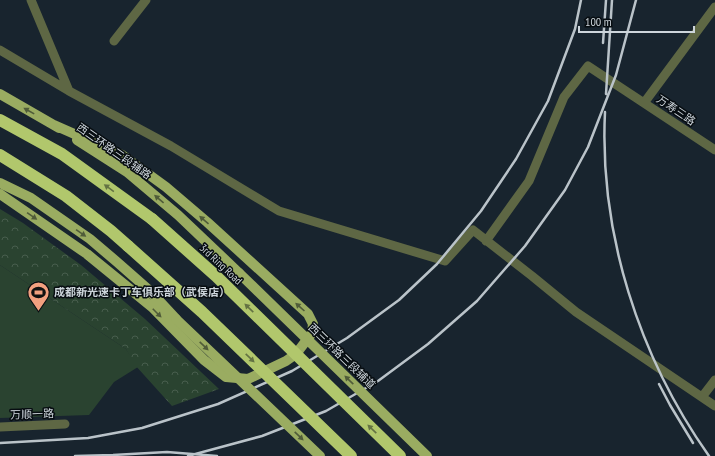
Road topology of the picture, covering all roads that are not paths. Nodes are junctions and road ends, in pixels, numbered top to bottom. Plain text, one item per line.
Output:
1 (31, 0) edge
2 (146, 0) edge
3 (715, 7) edge
4 (114, 41) dead end
5 (0, 50) edge
6 (69, 91) junction
7 (0, 94) edge
8 (644, 103) junction
9 (0, 120) edge
10 (54, 125) junction
11 (715, 150) edge
12 (0, 156) edge
13 (0, 183) edge
14 (0, 194) edge
15 (486, 240) junction
16 (239, 273) joint
17 (715, 380) edge
18 (715, 389) edge
19 (705, 398) junction
20 (715, 406) edge
21 (65, 424) dead end
22 (0, 427) edge
23 (320, 456) edge
24 (351, 456) edge
25 (400, 456) edge
26 (427, 456) edge

1 - 6 street
2 - 4 street
3 - 8 street
5 - 6 street
6 - 15 street
10 -> 7 main road, 西三环路三段辅路
8 - 11 street, 万寿三路
8 - 15 street, 万寿三路
25 -> 9 highway, 3rd Ring Road, bridge
14 -> 10 main road
16 -> 10 main road, 西三环路三段辅路
12 -> 24 highway, bridge
13 -> 23 main road, bridge
15 - 19 street
26 -> 16 main road, 西三环路三段辅道, bridge
17 - 19 street
18 - 19 street
19 - 20 street
21 - 22 street, 万顺一路

